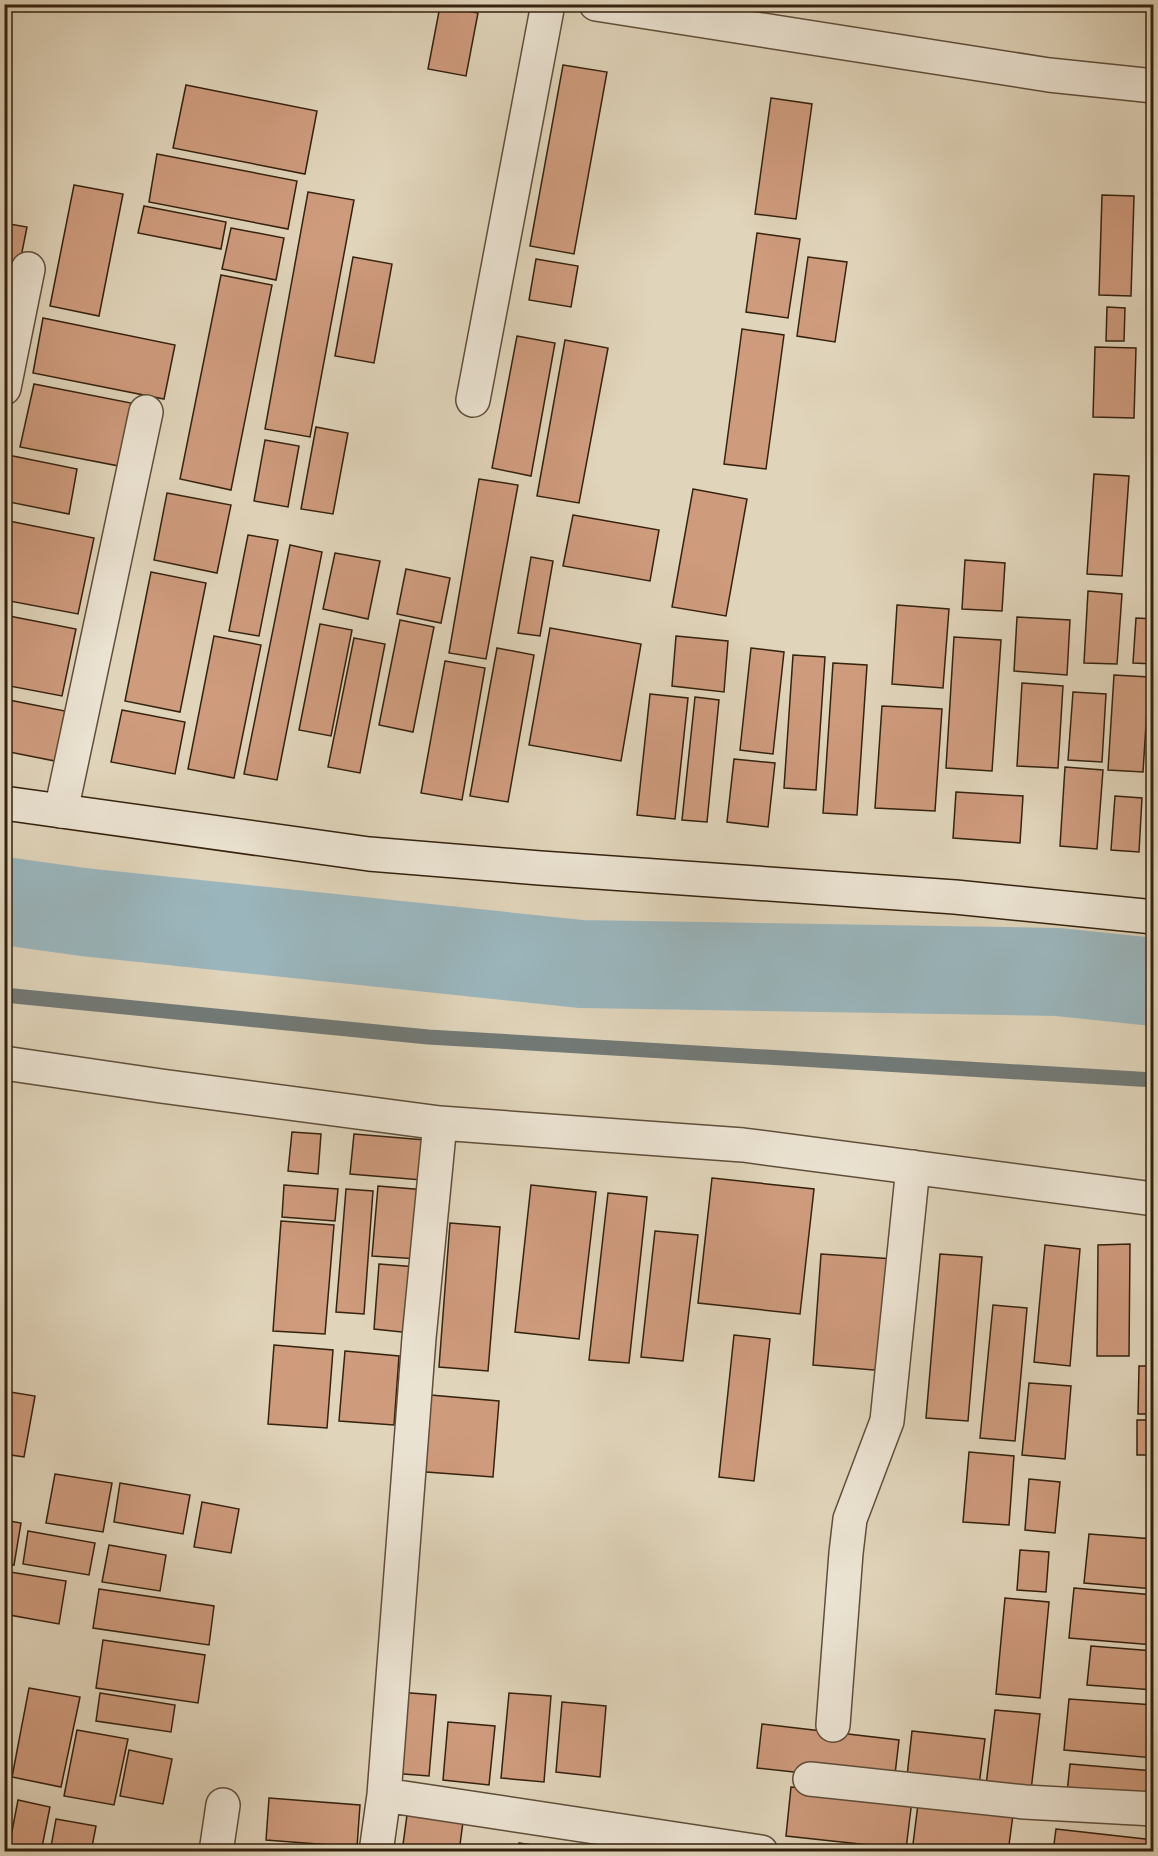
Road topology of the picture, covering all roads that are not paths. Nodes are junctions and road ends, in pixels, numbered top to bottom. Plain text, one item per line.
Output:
1 (548, 4) edge
2 (596, 4) edge
3 (1154, 86) edge
4 (28, 269) dead end
5 (4, 388) edge
6 (473, 400) dead end
7 (146, 412) dead end
8 (4, 803) edge
9 (61, 811) junction
10 (1154, 917) edge
11 (4, 1063) edge
12 (440, 1123) junction
13 (914, 1167) junction
14 (1154, 1199) edge
15 (833, 1725) dead end
16 (810, 1779) dead end
17 (384, 1795) junction
18 (223, 1805) dead end
19 (1154, 1809) edge
20 (216, 1851) edge
21 (376, 1851) edge
22 (761, 1851) edge

1 - 6 street
2 - 3 street
4 - 5 street
7 - 9 street
8 - 9 street
9 - 10 street
11 - 12 street
12 - 13 street
12 - 17 street
13 - 14 street
13 - 15 street
16 - 19 street
17 - 21 street
17 - 22 street
18 - 20 street

